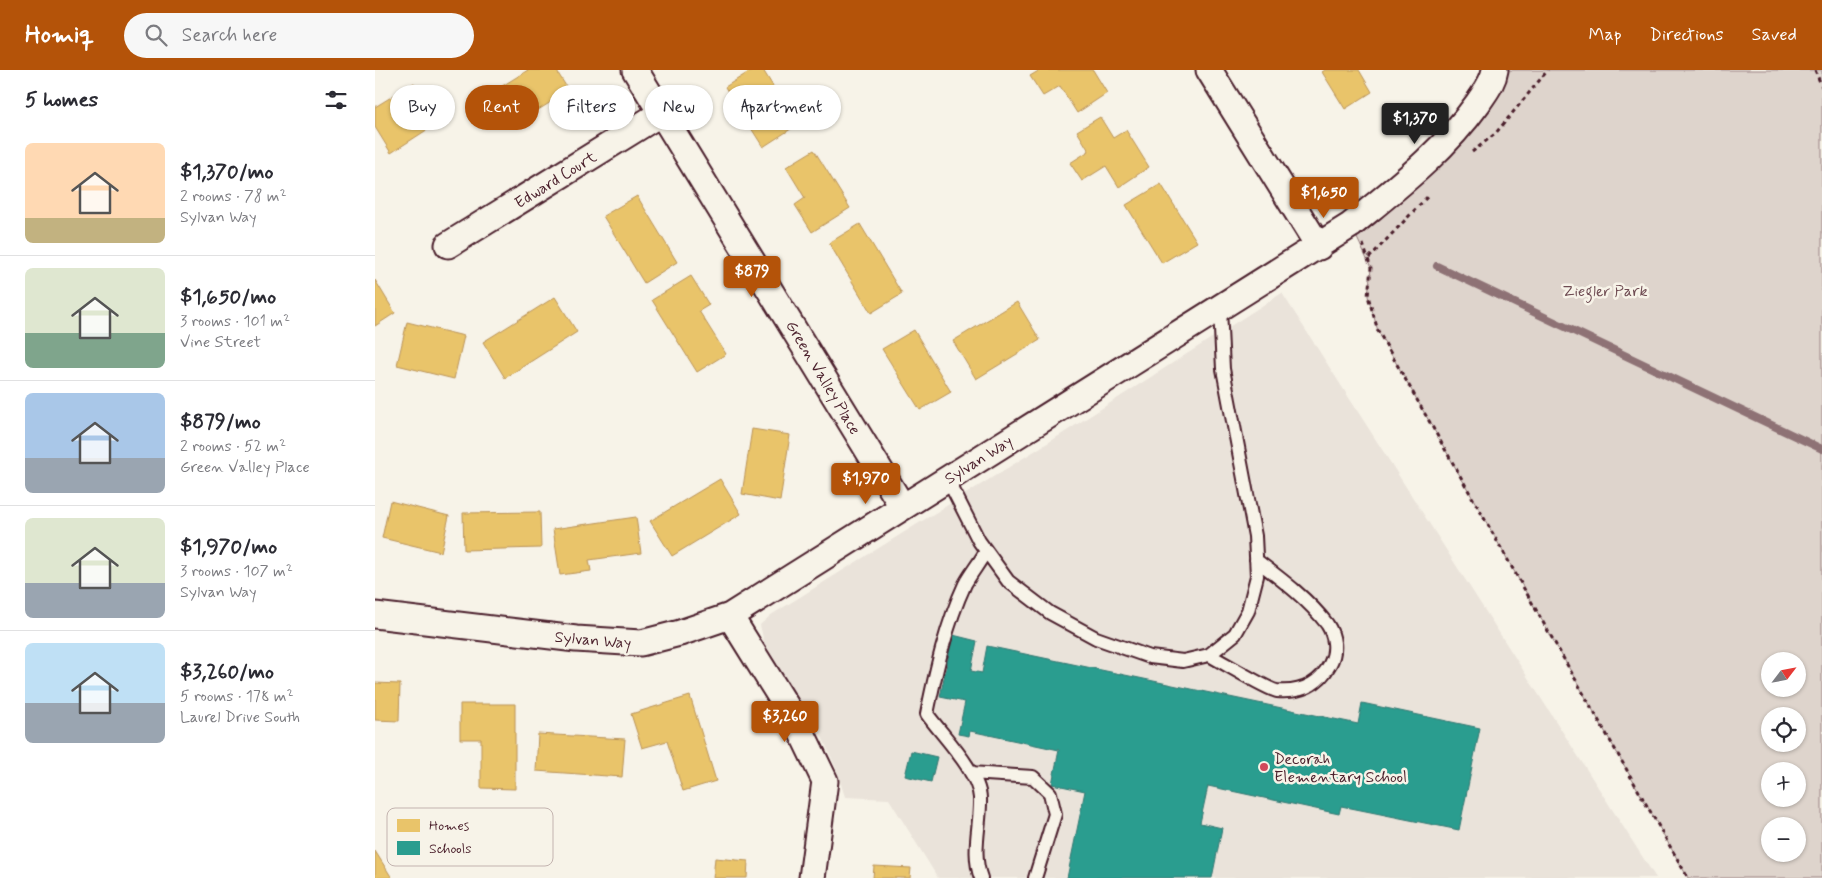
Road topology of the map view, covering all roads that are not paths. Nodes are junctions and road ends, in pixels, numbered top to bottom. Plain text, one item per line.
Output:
1 (635, 70) edge
2 (1209, 70) edge
3 (1495, 70) edge
4 (645, 85) edge
5 (645, 123) edge
6 (674, 130) edge
7 (448, 245) dead end
8 (1319, 247) junction
9 (1220, 309) junction
10 (947, 478) junction
11 (902, 506) junction
12 (987, 551) junction
13 (1256, 560) junction
14 (375, 615) edge
15 (730, 616) junction
16 (1209, 655) junction
17 (971, 773) junction
18 (812, 878) edge
19 (981, 878) edge
20 (1035, 878) edge

1 - 4 street, Green Valley Place
2 - 8 street
3 - 8 street, Sylvan Way
5 - 7 street, Edward Court
6 - 11 street, Green Valley Place
8 - 9 street, Sylvan Way
9 - 10 street, Sylvan Way
9 - 13 lane
10 - 11 street, Sylvan Way
10 - 12 lane
11 - 15 street, Sylvan Way
12 - 16 lane
12 - 17 lane
13 - 16 lane
13 - 16 lane
14 - 15 street, Sylvan Way
15 - 18 street
17 - 19 lane
17 - 20 lane

